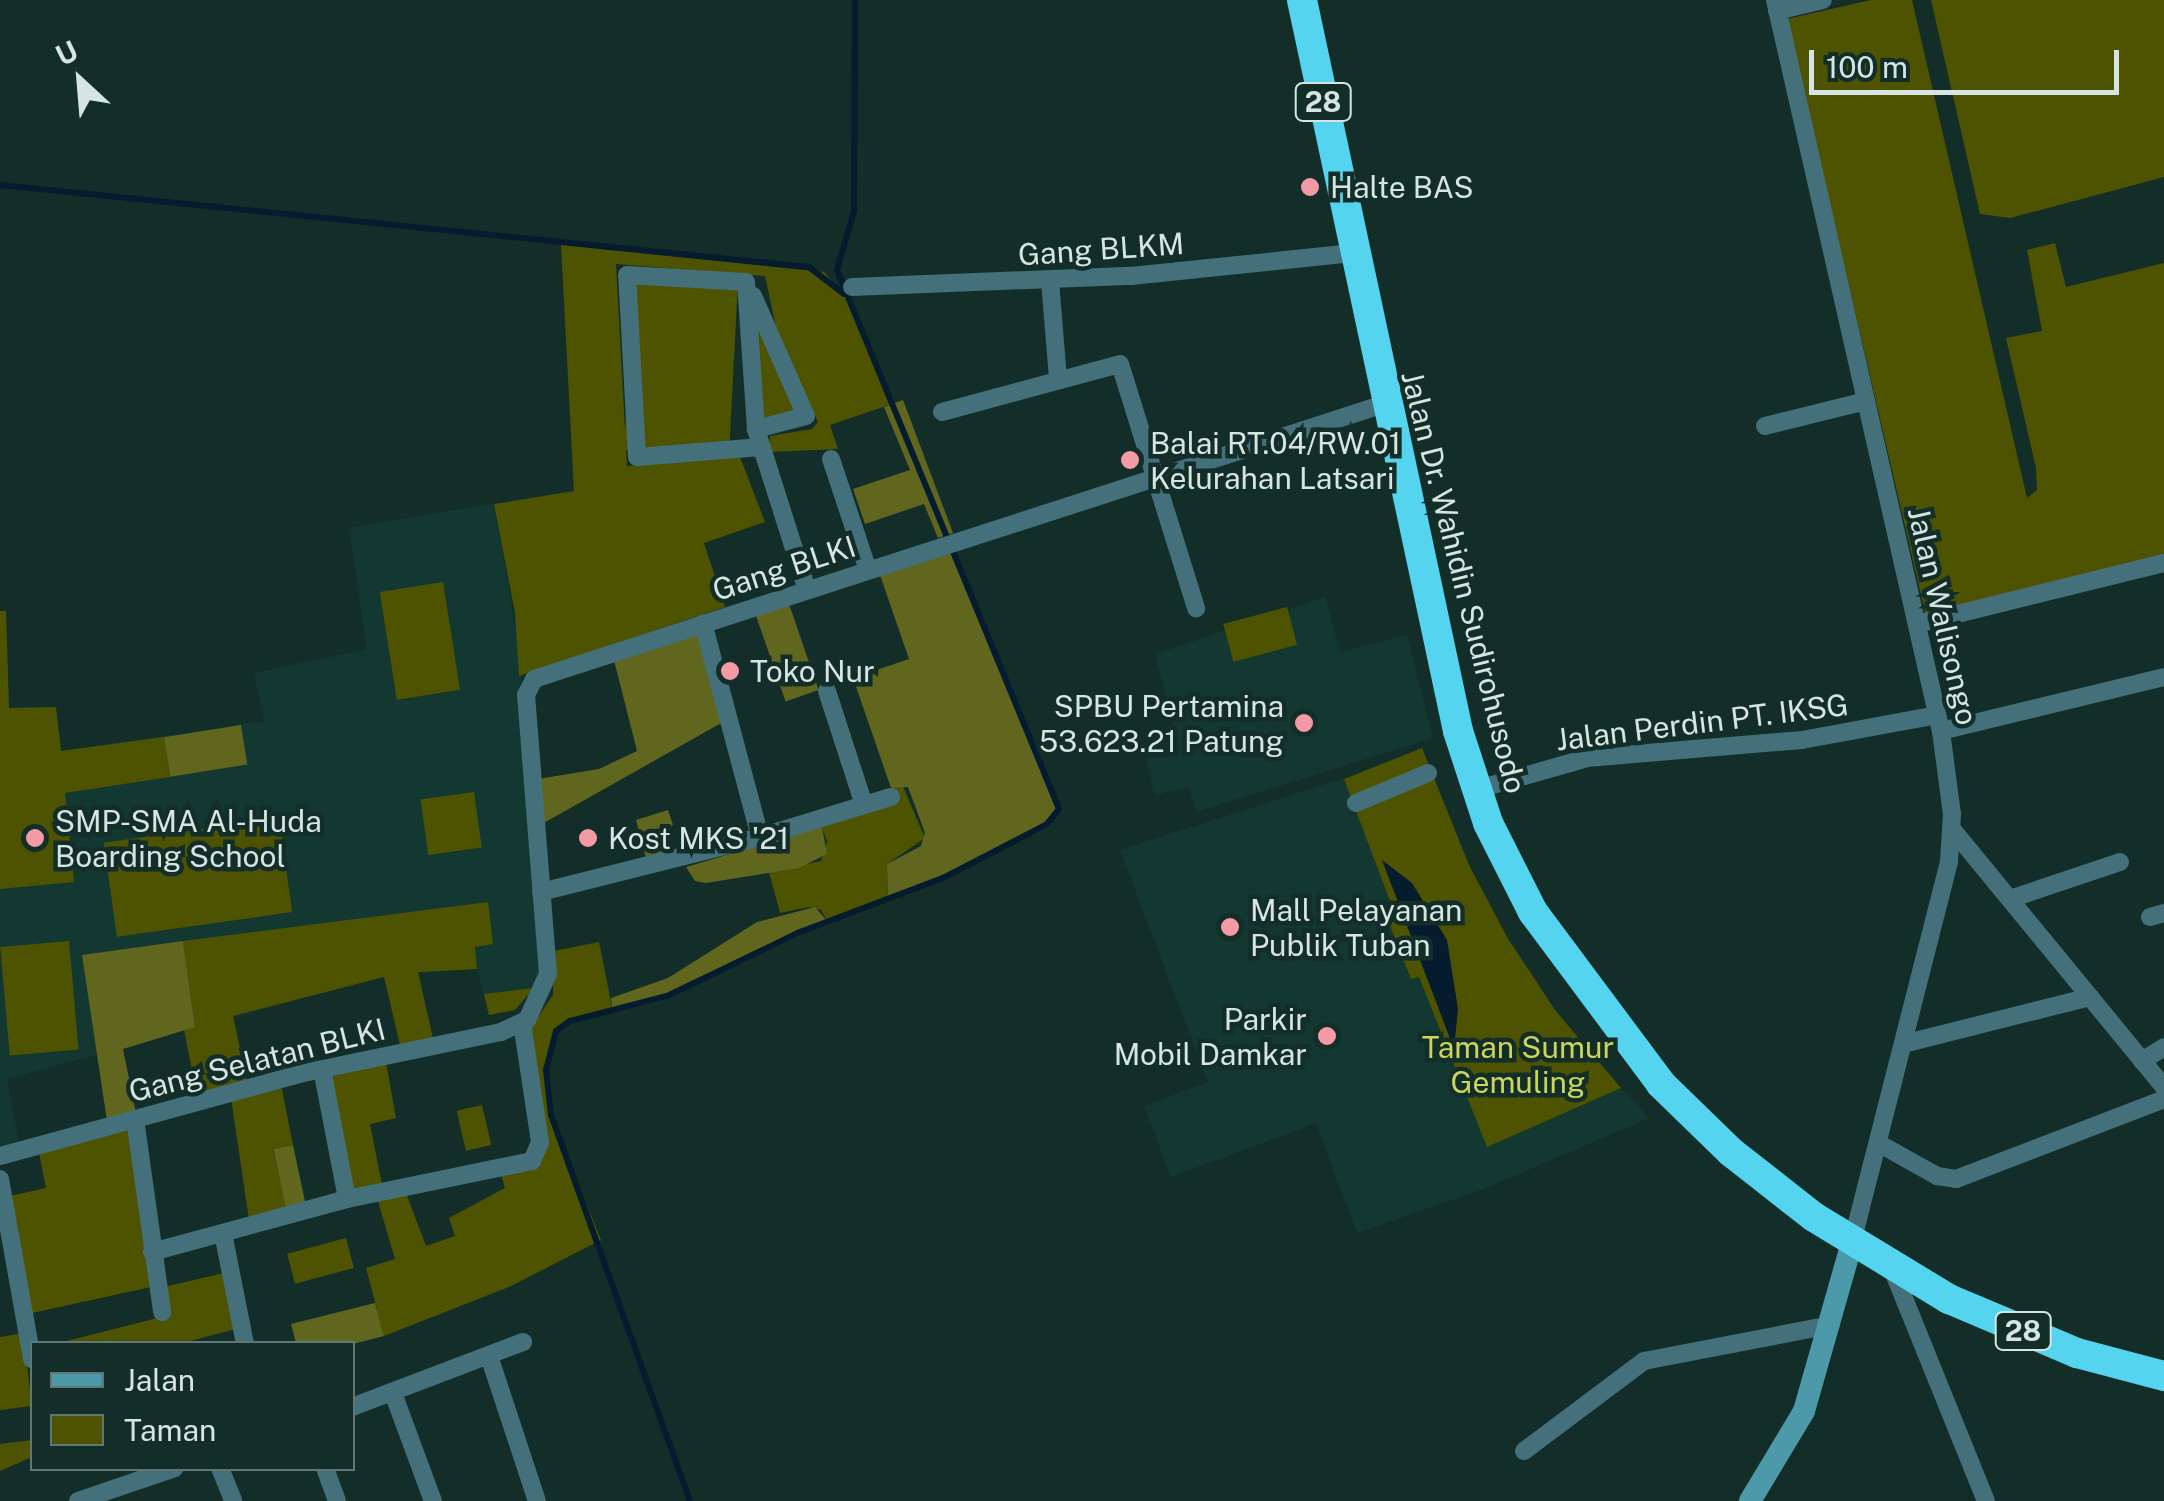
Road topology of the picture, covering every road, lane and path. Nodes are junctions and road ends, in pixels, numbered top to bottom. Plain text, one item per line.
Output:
1 (1302, 0) edge
2 (1823, 0) edge
3 (1776, 5) edge
4 (1354, 253) junction
5 (1050, 281) junction
6 (748, 285) junction
7 (852, 287) dead end
8 (1058, 379) junction
9 (1866, 401) junction
10 (1384, 404) junction
11 (942, 412) dead end
12 (1765, 426) dead end
13 (759, 438) junction
14 (831, 458) dead end
15 (1154, 481) junction
16 (2164, 563) edge
17 (868, 570) junction
18 (807, 590) junction
19 (1196, 608) dead end
20 (703, 624) junction
21 (1917, 624) junction
22 (2163, 684) edge
23 (826, 691) dead end
24 (1939, 723) junction
25 (1428, 774) dead end
26 (1475, 790) junction
27 (891, 797) dead end
28 (1356, 803) dead end
29 (864, 805) junction
30 (1952, 829) junction
31 (760, 838) junction
32 (2120, 862) dead end
33 (541, 892) junction
34 (2010, 899) junction
35 (2090, 997) junction
36 (525, 1021) junction
37 (1903, 1044) junction
38 (2164, 1048) edge
39 (2142, 1061) junction
40 (322, 1069) junction
41 (2164, 1087) edge
42 (2164, 1099) edge
43 (136, 1119) junction
44 (1878, 1143) junction
45 (0, 1156) edge
46 (0, 1178) edge
47 (348, 1199) junction
48 (223, 1233) junction
49 (1852, 1243) junction
50 (152, 1252) junction
51 (1890, 1266) junction
52 (162, 1312) dead end
53 (1831, 1326) junction
54 (244, 1341) edge
55 (523, 1342) dead end
56 (30, 1347) edge
57 (489, 1356) junction
58 (2164, 1376) edge
59 (393, 1392) junction
60 (355, 1406) edge
61 (1524, 1451) dead end
62 (170, 1471) edge
63 (221, 1471) edge
64 (325, 1471) edge
65 (134, 1492) edge
66 (78, 1501) edge
67 (233, 1501) edge
68 (337, 1501) edge
69 (433, 1501) edge
70 (536, 1501) edge
71 (1750, 1501) edge
72 (1986, 1501) edge

1 - 4 highway, Jalan Dr. Wahidin Sudirohusodo / 28
2 - 3 street
3 - 9 street, Jalan Walisongo
4 - 5 street, Gang BLKM
4 - 10 highway, Jalan Dr. Wahidin Sudirohusodo / 28
5 - 7 street, Gang BLKM
5 - 8 street
6 - 13 street
6 - 13 street
6 - 13 street
8 - 11 street
8 - 15 street
9 - 12 street
9 - 21 street, Jalan Walisongo
10 - 15 street, Gang BLKI
10 - 26 highway, Jalan Dr. Wahidin Sudirohusodo / 28
13 - 18 street
14 - 17 street
15 - 17 street, Gang BLKI
15 - 19 street
16 - 21 street
17 - 18 street, Gang BLKI
18 - 20 street, Gang BLKI
20 - 31 street
20 - 33 street, Gang BLKI
21 - 24 street, Jalan Walisongo
22 - 24 street, Jalan Perdin PT. IKSG
23 - 29 street
24 - 26 street, Jalan Perdin PT. IKSG
24 - 30 street, Jalan Walisongo
25 - 28 street
26 - 49 highway, Jalan Dr. Wahidin Sudirohusodo / 28
27 - 29 street
29 - 31 street
30 - 34 street
30 - 37 street, Jalan Walisongo
31 - 33 street
32 - 34 street
33 - 36 street, Gang BLKI
34 - 35 street
35 - 37 street
35 - 39 street
36 - 40 street, Gang Selatan BLKI
36 - 47 street
37 - 44 street, Jalan Walisongo
38 - 39 street
39 - 41 street
40 - 43 street, Gang Selatan BLKI
40 - 47 street
42 - 44 street
43 - 45 street, Gang Selatan BLKI
43 - 50 street
44 - 49 street, Jalan Walisongo
46 - 56 street
47 - 48 street
48 - 50 street
48 - 54 street
49 - 51 highway, Jalan Dr. Wahidin Sudirohusodo / 28
49 - 53 street
50 - 52 street
51 - 58 highway, Jalan Dr. Wahidin Sudirohusodo / 28
51 - 72 street
53 - 61 street
53 - 71 street
55 - 57 street
57 - 59 street
57 - 70 street
59 - 60 street
59 - 69 street
62 - 65 street
63 - 67 street
64 - 68 street
65 - 66 street

